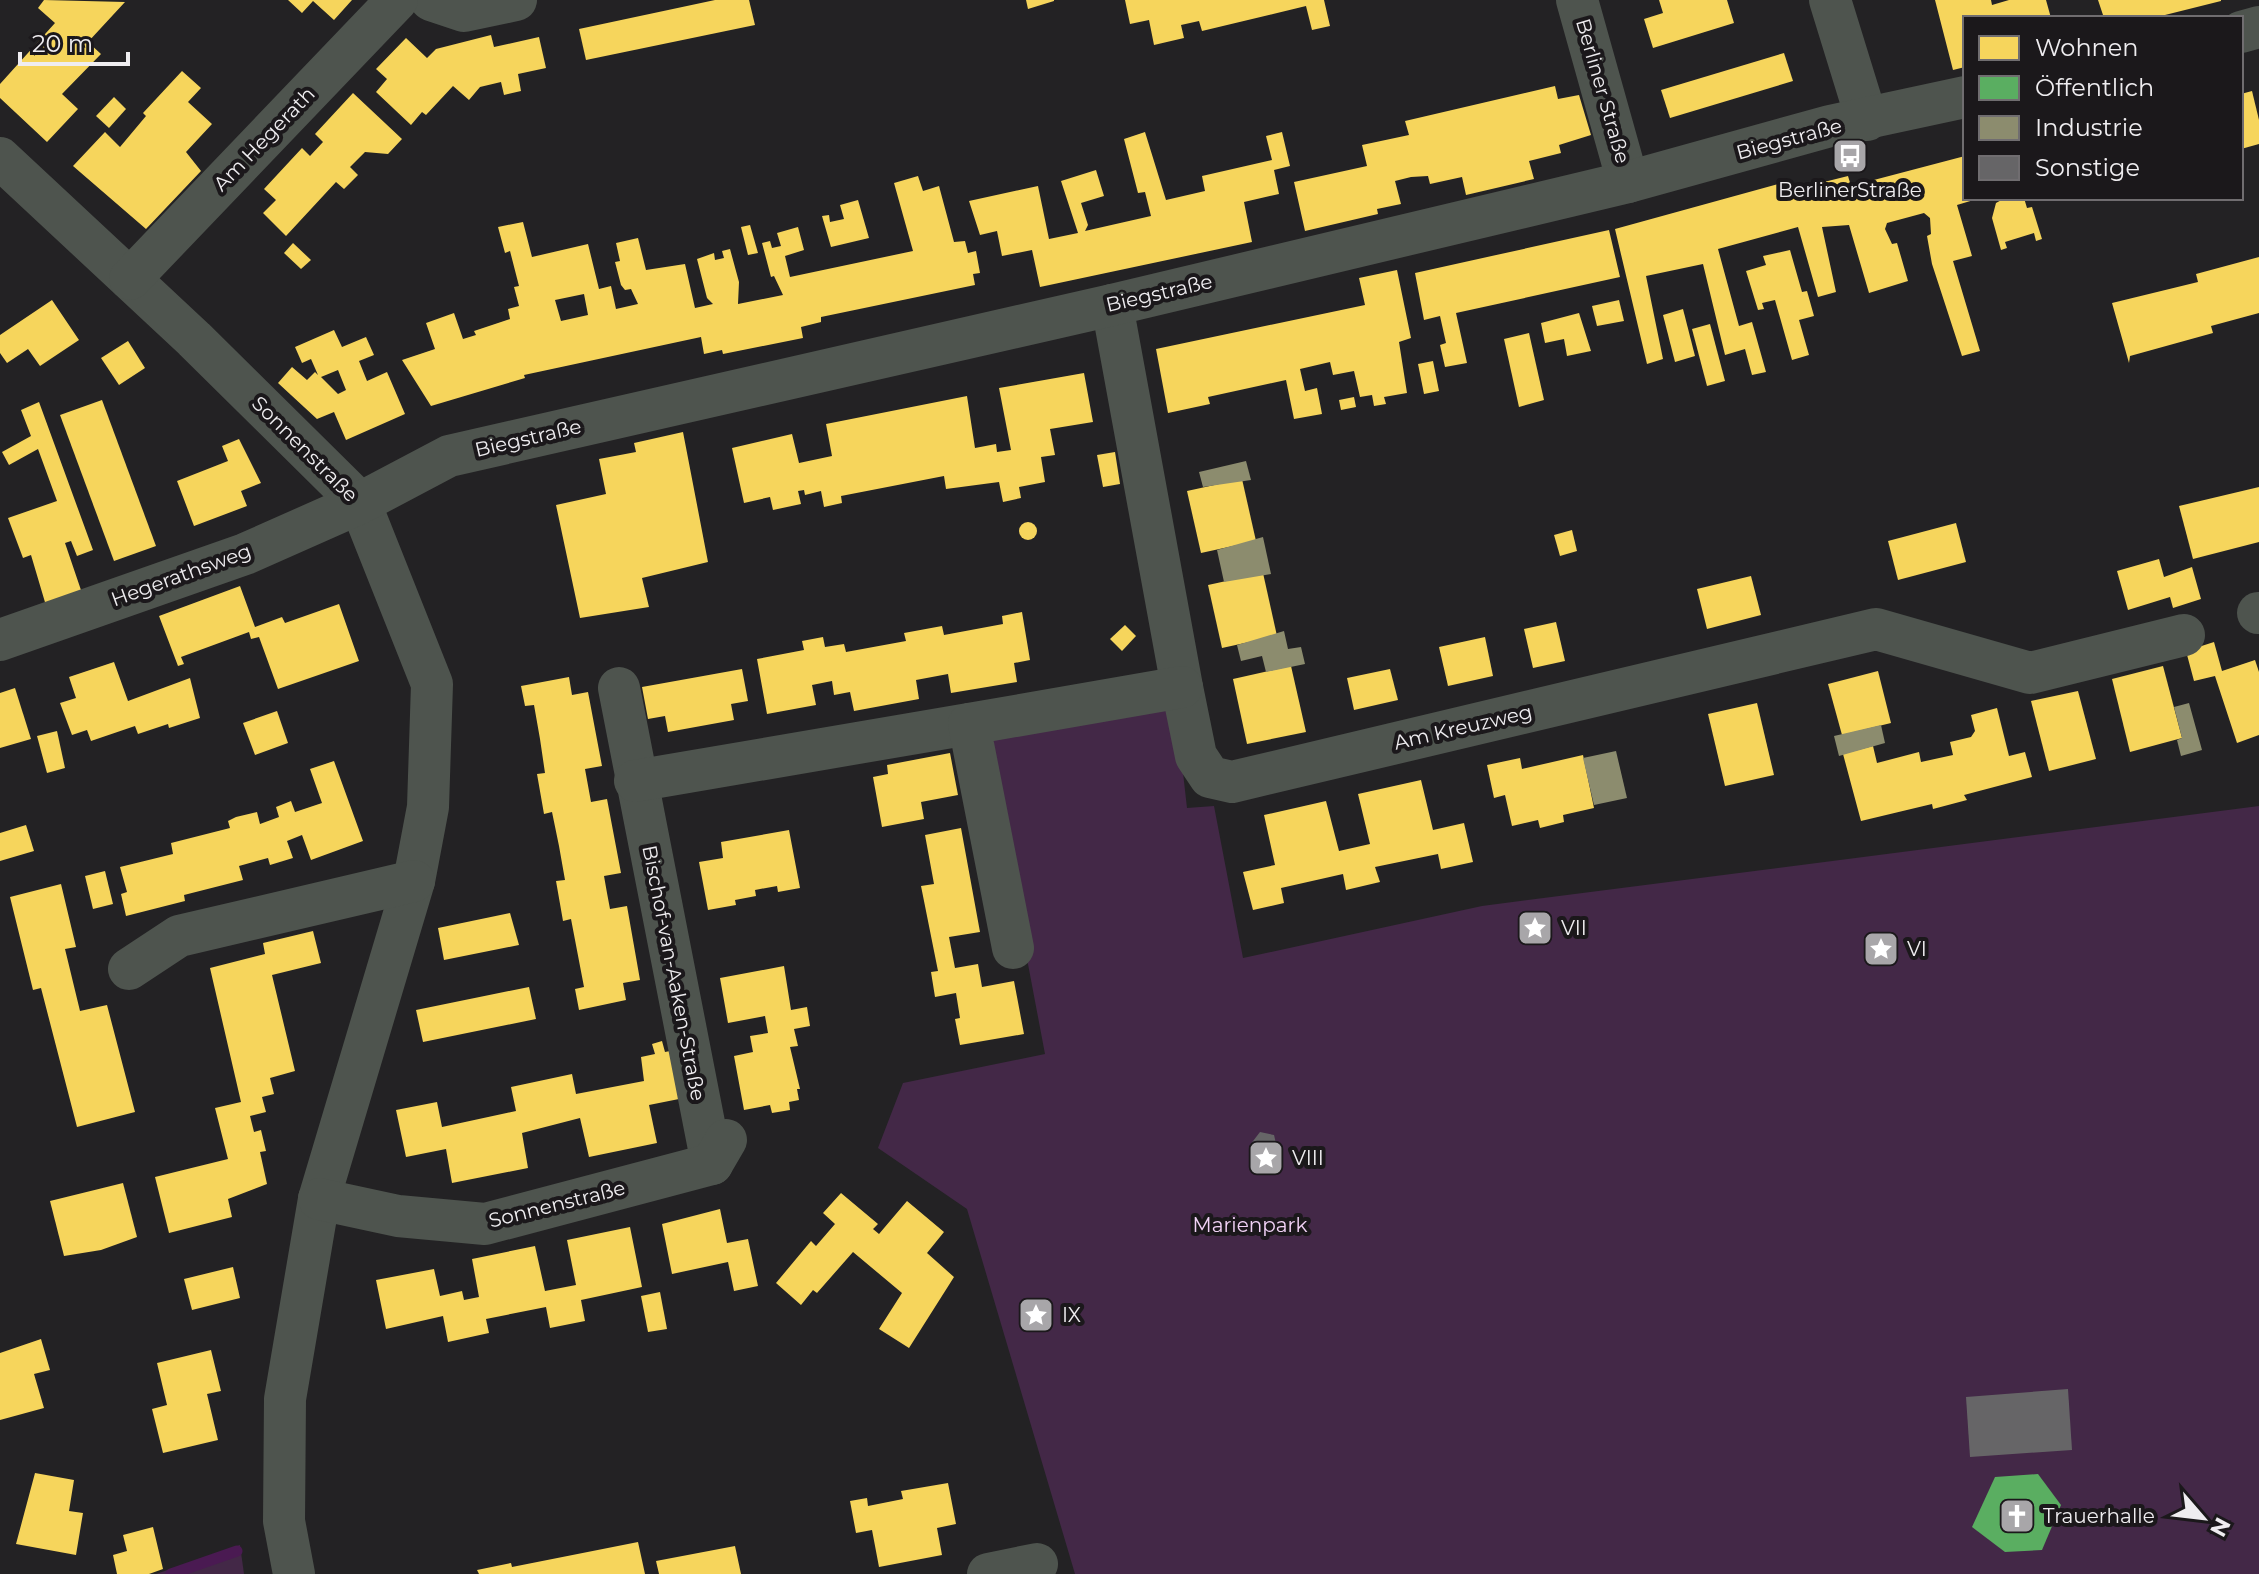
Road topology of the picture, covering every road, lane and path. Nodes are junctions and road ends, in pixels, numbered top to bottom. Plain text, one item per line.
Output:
1 (397, 0) edge
2 (431, 0) edge
3 (516, 0) edge
4 (1577, 0) edge
5 (1830, 0) edge
6 (1963, 97) edge
7 (1867, 120) junction
8 (0, 158) edge
9 (1628, 182) junction
10 (130, 279) junction
11 (1112, 305) junction
12 (360, 503) junction
13 (2184, 635) dead end
14 (0, 640) edge
15 (1182, 687) junction
16 (619, 688) dead end
17 (969, 724) junction
18 (635, 781) junction
19 (414, 881) junction
20 (1013, 948) dead end
21 (129, 969) dead end
22 (720, 1149) joint
23 (319, 1199) junction
24 (1037, 1564) dead end
25 (294, 1574) edge
26 (988, 1574) edge

1 - 10 street, Am Hegerath
2 - 3 street
4 - 9 street, Berliner Straße
5 - 7 street
6 - 7 street, Biegstraße
7 - 9 street, Biegstraße
8 - 10 street, Sonnenstraße
9 - 11 street, Biegstraße
10 - 12 street, Sonnenstraße
11 - 12 street, Biegstraße
11 - 15 street, Am Kreuzweg
12 - 14 street, Hegerathsweg
12 - 19 street, Sonnenstraße
13 - 15 street, Am Kreuzweg
15 - 17 street
16 - 18 street, Bischof-van-Aaken-Straße
17 - 18 street
17 - 20 street
18 - 22 street, Bischof-van-Aaken-Straße
19 - 21 street
19 - 23 street, Sonnenstraße
22 - 23 street, Sonnenstraße
23 - 25 street, Sonnenstraße
24 - 26 street

